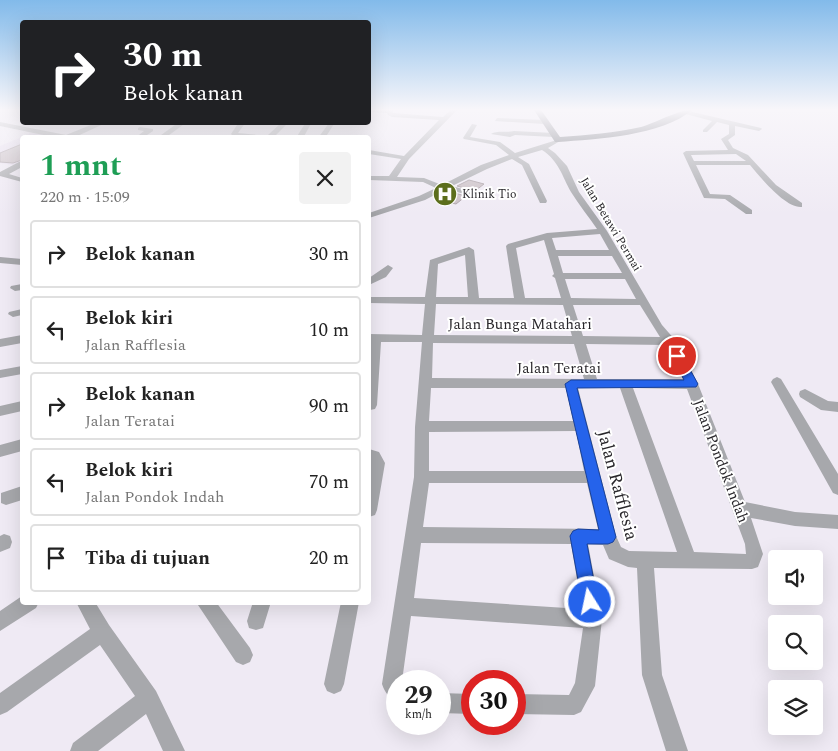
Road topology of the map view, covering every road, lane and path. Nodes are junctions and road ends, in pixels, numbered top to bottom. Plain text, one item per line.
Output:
1 (419, 145) edge
2 (500, 145) edge
3 (547, 145) edge
4 (730, 145) edge
5 (543, 148) junction
6 (371, 152) edge
7 (736, 152) junction
8 (513, 156) junction
9 (406, 158) junction
10 (752, 162) junction
11 (691, 163) junction
12 (20, 165) edge
13 (371, 178) edge
14 (392, 178) junction
15 (20, 179) edge
16 (444, 187) junction
17 (477, 196) dead end
18 (543, 201) dead end
19 (799, 205) dead end
20 (749, 212) dead end
21 (371, 215) edge
22 (603, 231) junction
23 (546, 236) junction
24 (551, 253) junction
25 (614, 253) junction
26 (0, 260) edge
27 (20, 262) edge
28 (388, 268) dead end
29 (557, 276) junction
30 (628, 276) junction
31 (371, 281) edge
32 (371, 300) edge
33 (429, 300) junction
34 (474, 300) junction
35 (520, 302) junction
36 (565, 302) junction
37 (643, 302) junction
38 (372, 338) edge
39 (20, 339) edge
40 (428, 339) junction
41 (578, 340) junction
42 (670, 342) junction
43 (0, 343) edge
44 (20, 370) edge
45 (371, 372) edge
46 (0, 374) edge
47 (777, 382) dead end
48 (425, 383) junction
49 (571, 384) junction
50 (592, 384) junction
51 (692, 384) junction
52 (625, 385) junction
53 (804, 394) dead end
54 (20, 406) edge
55 (838, 407) edge
56 (0, 411) edge
57 (581, 426) junction
58 (422, 427) junction
59 (20, 446) edge
60 (0, 451) edge
61 (371, 455) edge
62 (594, 476) junction
63 (422, 478) junction
64 (838, 488) edge
65 (20, 494) edge
66 (6, 498) dead end
67 (371, 500) edge
68 (738, 508) junction
69 (838, 522) edge
70 (414, 535) junction
71 (578, 536) junction
72 (608, 537) junction
73 (755, 554) joint
74 (645, 560) junction
75 (689, 561) junction
76 (26, 605) edge
77 (87, 605) edge
78 (207, 605) edge
79 (261, 605) edge
80 (349, 605) edge
81 (402, 606) junction
82 (593, 619) junction
83 (256, 621) dead end
84 (0, 622) edge
85 (102, 632) junction
86 (243, 655) dead end
87 (394, 670) edge
88 (334, 684) dead end
89 (150, 698) junction
90 (526, 704) edge
91 (0, 705) edge
92 (81, 751) edge
93 (174, 751) edge
94 (677, 751) edge

1 - 9 street
2 - 8 street
3 - 5 street
4 - 7 street
5 - 8 street
5 - 22 street, Jalan Betawi Permai
6 - 9 street
7 - 10 street
7 - 11 street
8 - 16 street
8 - 18 street
9 - 14 street
10 - 11 street
10 - 19 street
11 - 20 street
12 - 15 street
13 - 14 street
14 - 16 street
16 - 17 street
16 - 21 street
22 - 23 street
22 - 25 street, Jalan Betawi Permai
23 - 24 street
23 - 35 street
24 - 25 street
24 - 29 street
25 - 30 street, Jalan Betawi Permai
26 - 27 street
28 - 31 street
29 - 30 street
29 - 36 street
30 - 37 street, Jalan Betawi Permai
32 - 33 street
33 - 34 street
33 - 34 street
33 - 40 street
34 - 35 street
35 - 36 street
36 - 37 street
36 - 41 street
37 - 42 street, Jalan Betawi Permai
38 - 40 street, Jalan Bunga Matahari
38 - 45 street
39 - 43 street
40 - 41 street, Jalan Bunga Matahari
40 - 48 street
41 - 42 street, Jalan Bunga Matahari
41 - 50 street
42 - 51 street, Jalan Pondok Indah
44 - 46 street
47 - 64 street
48 - 49 street, Jalan Teratai
48 - 58 street
49 - 50 street, Jalan Teratai
49 - 57 street, Jalan Rafflesia
50 - 52 street, Jalan Teratai
51 - 52 street, Jalan Teratai
51 - 68 street, Jalan Pondok Indah
52 - 75 street
53 - 55 street
54 - 56 street
57 - 58 street
57 - 62 street, Jalan Rafflesia
58 - 63 street
59 - 60 street
61 - 67 street
62 - 63 street
62 - 72 street, Jalan Rafflesia
63 - 70 street
65 - 66 street
68 - 69 street
68 - 73 street, Jalan Pondok Indah
70 - 71 street
70 - 81 street
71 - 72 street
71 - 82 street
72 - 74 street, Jalan Rafflesia
73 - 75 street, Jalan Rafflesia
74 - 75 street, Jalan Rafflesia
74 - 94 street
76 - 84 street
77 - 85 street
78 - 86 street
79 - 83 street
80 - 88 street
81 - 82 street
81 - 87 street
82 - 90 street
85 - 89 street
85 - 91 street
89 - 92 street
89 - 93 street

